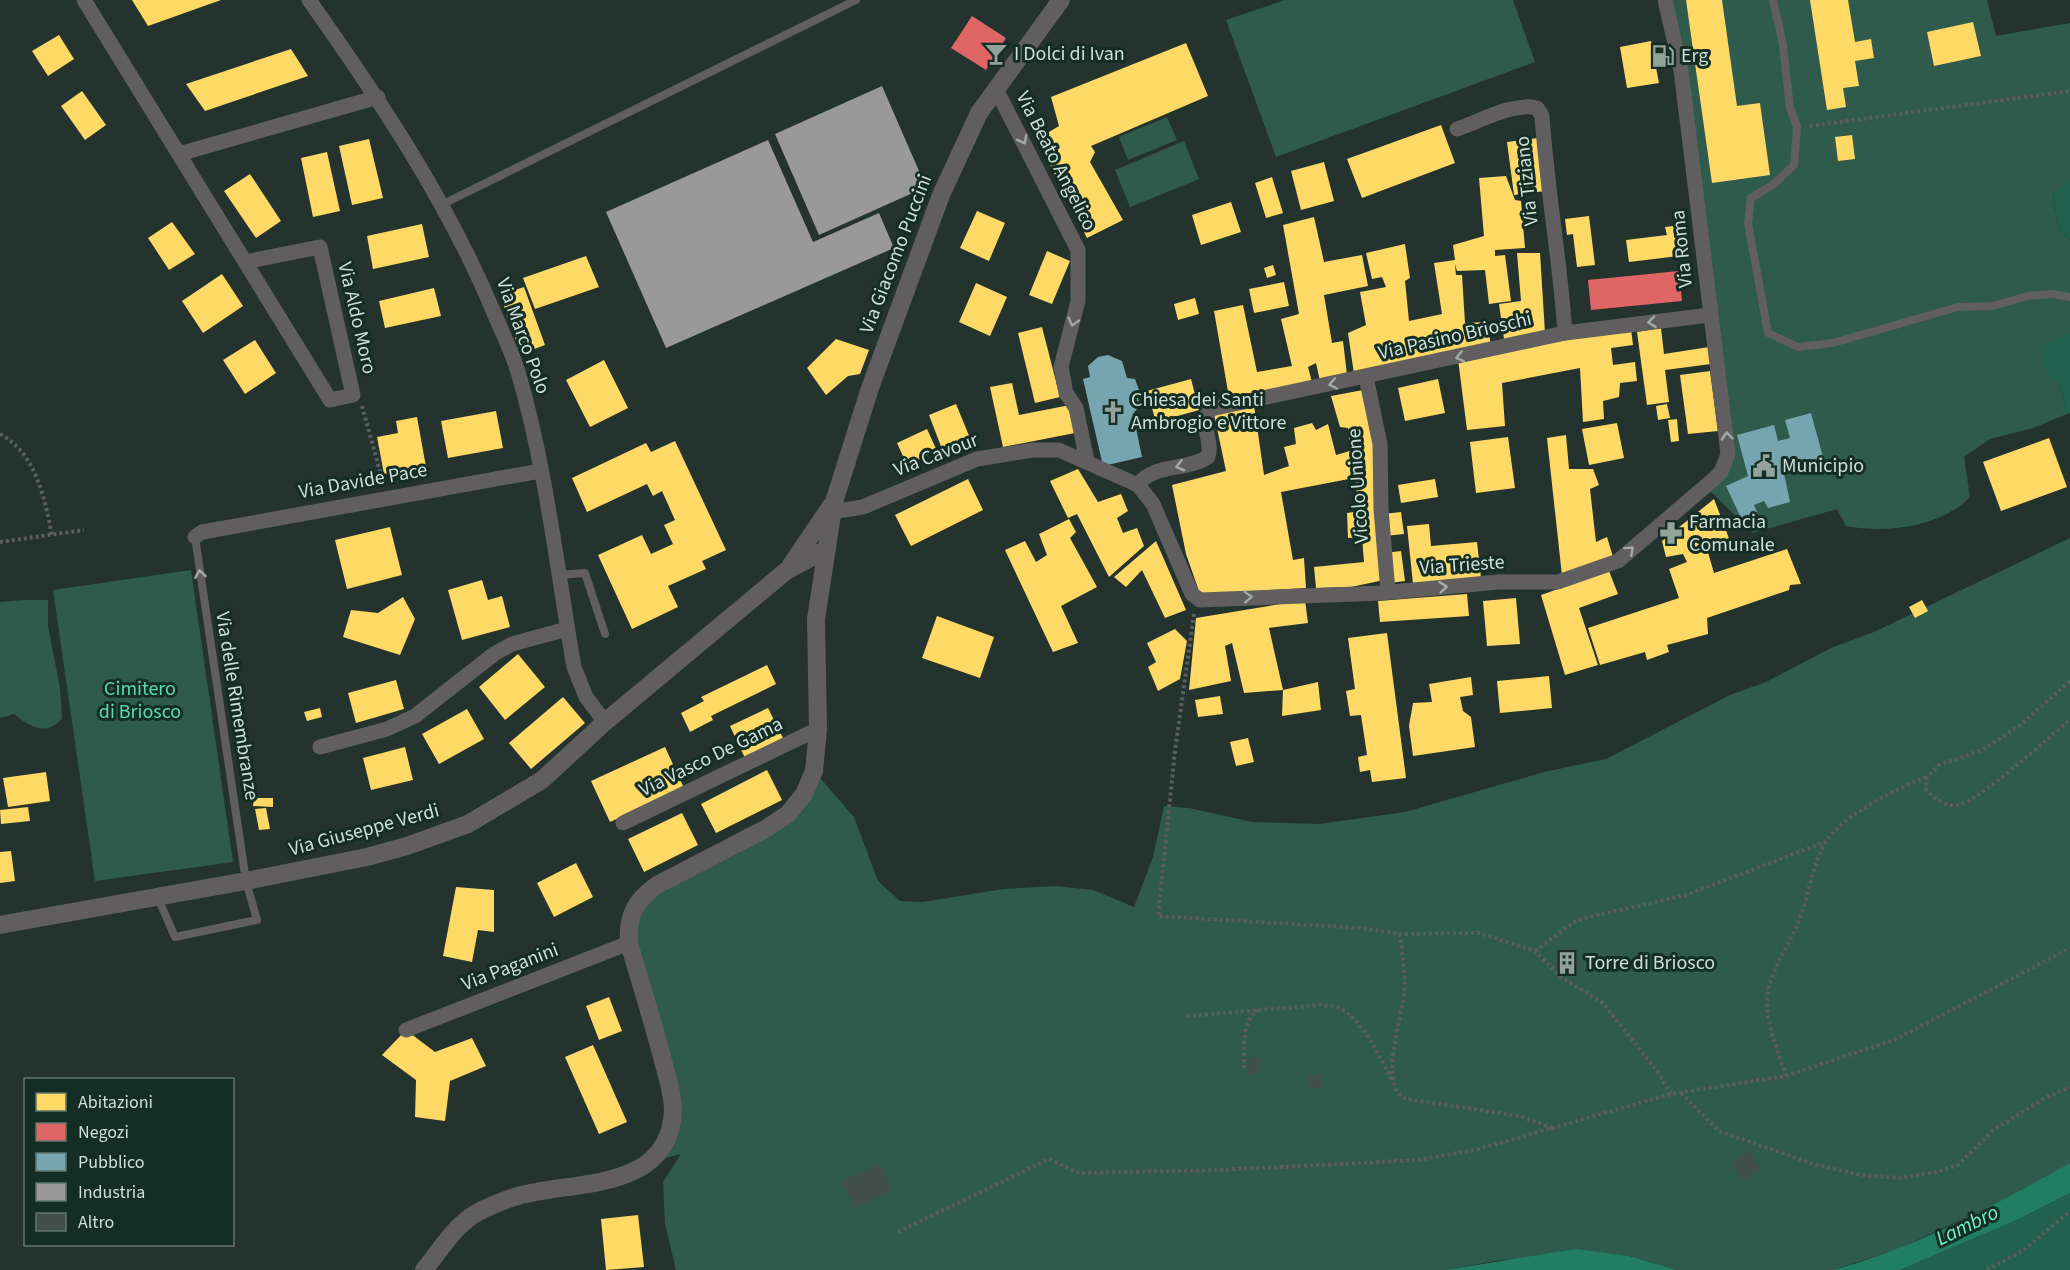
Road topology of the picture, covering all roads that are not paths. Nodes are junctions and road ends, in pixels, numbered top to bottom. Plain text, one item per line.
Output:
1 (84, 0) edge
2 (309, 0) edge
3 (856, 0) edge
4 (1061, 0) edge
5 (1665, 0) edge
6 (1773, 0) edge
7 (996, 88) junction
8 (378, 97) junction
9 (1457, 129) dead end
10 (179, 154) junction
11 (441, 205) junction
12 (245, 262) junction
13 (2070, 297) edge
14 (1710, 315) junction
15 (1565, 333) junction
16 (1366, 377) junction
17 (1087, 461) junction
18 (540, 471) junction
19 (1131, 482) junction
20 (1706, 487) joint
21 (833, 507) junction
22 (195, 537) joint
23 (827, 549) junction
24 (786, 571) junction
25 (558, 575) junction
26 (1388, 592) junction
27 (567, 629) junction
28 (605, 634) dead end
29 (605, 722) junction
30 (818, 729) junction
31 (320, 747) dead end
32 (623, 823) dead end
33 (246, 881) junction
34 (157, 896) junction
35 (0, 925) edge
36 (629, 944) junction
37 (406, 1029) dead end
38 (424, 1270) edge

1 - 10 street, Via Aldo Moro
2 - 8 street, Via Marco Polo
3 - 11 lane
4 - 7 street, Via Giacomo Puccini
5 - 14 street, Via Roma
6 - 13 lane
7 -> 17 street, Via Beato Angelico
7 - 21 street, Via Giacomo Puccini
8 - 10 street
8 - 11 street, Via Marco Polo
9 - 15 street, Via Tiziano
10 - 12 street, Via Aldo Moro
11 - 18 street, Via Marco Polo
12 - 12 street, Via Aldo Moro
14 -> 15 street, Via Pasino Brioschi
20 -> 14 street, Via Roma
15 -> 16 street, Via Pasino Brioschi
16 -> 19 street, Via Pasino Brioschi
16 - 26 street, Vicolo Unione
17 - 19 street, Via Cavour
17 - 21 street, Via Cavour
18 - 22 street, Via Davide Pace
18 - 25 street, Via Marco Polo
19 -> 26 street, Via Trieste
26 -> 20 street, Via Trieste
21 - 23 street, Via Giacomo Puccini
21 - 24 street
33 -> 22 lane, Via delle Rimembranze
23 - 24 street, Via Giuseppe Verdi
23 - 30 street, Via Giacomo Puccini
24 - 29 street, Via Giuseppe Verdi
25 - 27 street, Via Marco Polo
25 - 28 lane
27 - 29 street, Via Marco Polo
27 - 31 street
29 - 33 street, Via Giuseppe Verdi
30 - 32 street, Via Vasco De Gama
30 - 36 street, Via Giacomo Puccini
33 - 34 street, Via Giuseppe Verdi
33 - 34 lane, Via delle Rimembranze
34 - 35 street, Via Giuseppe Verdi
36 - 37 street, Via Paganini
36 - 38 street

